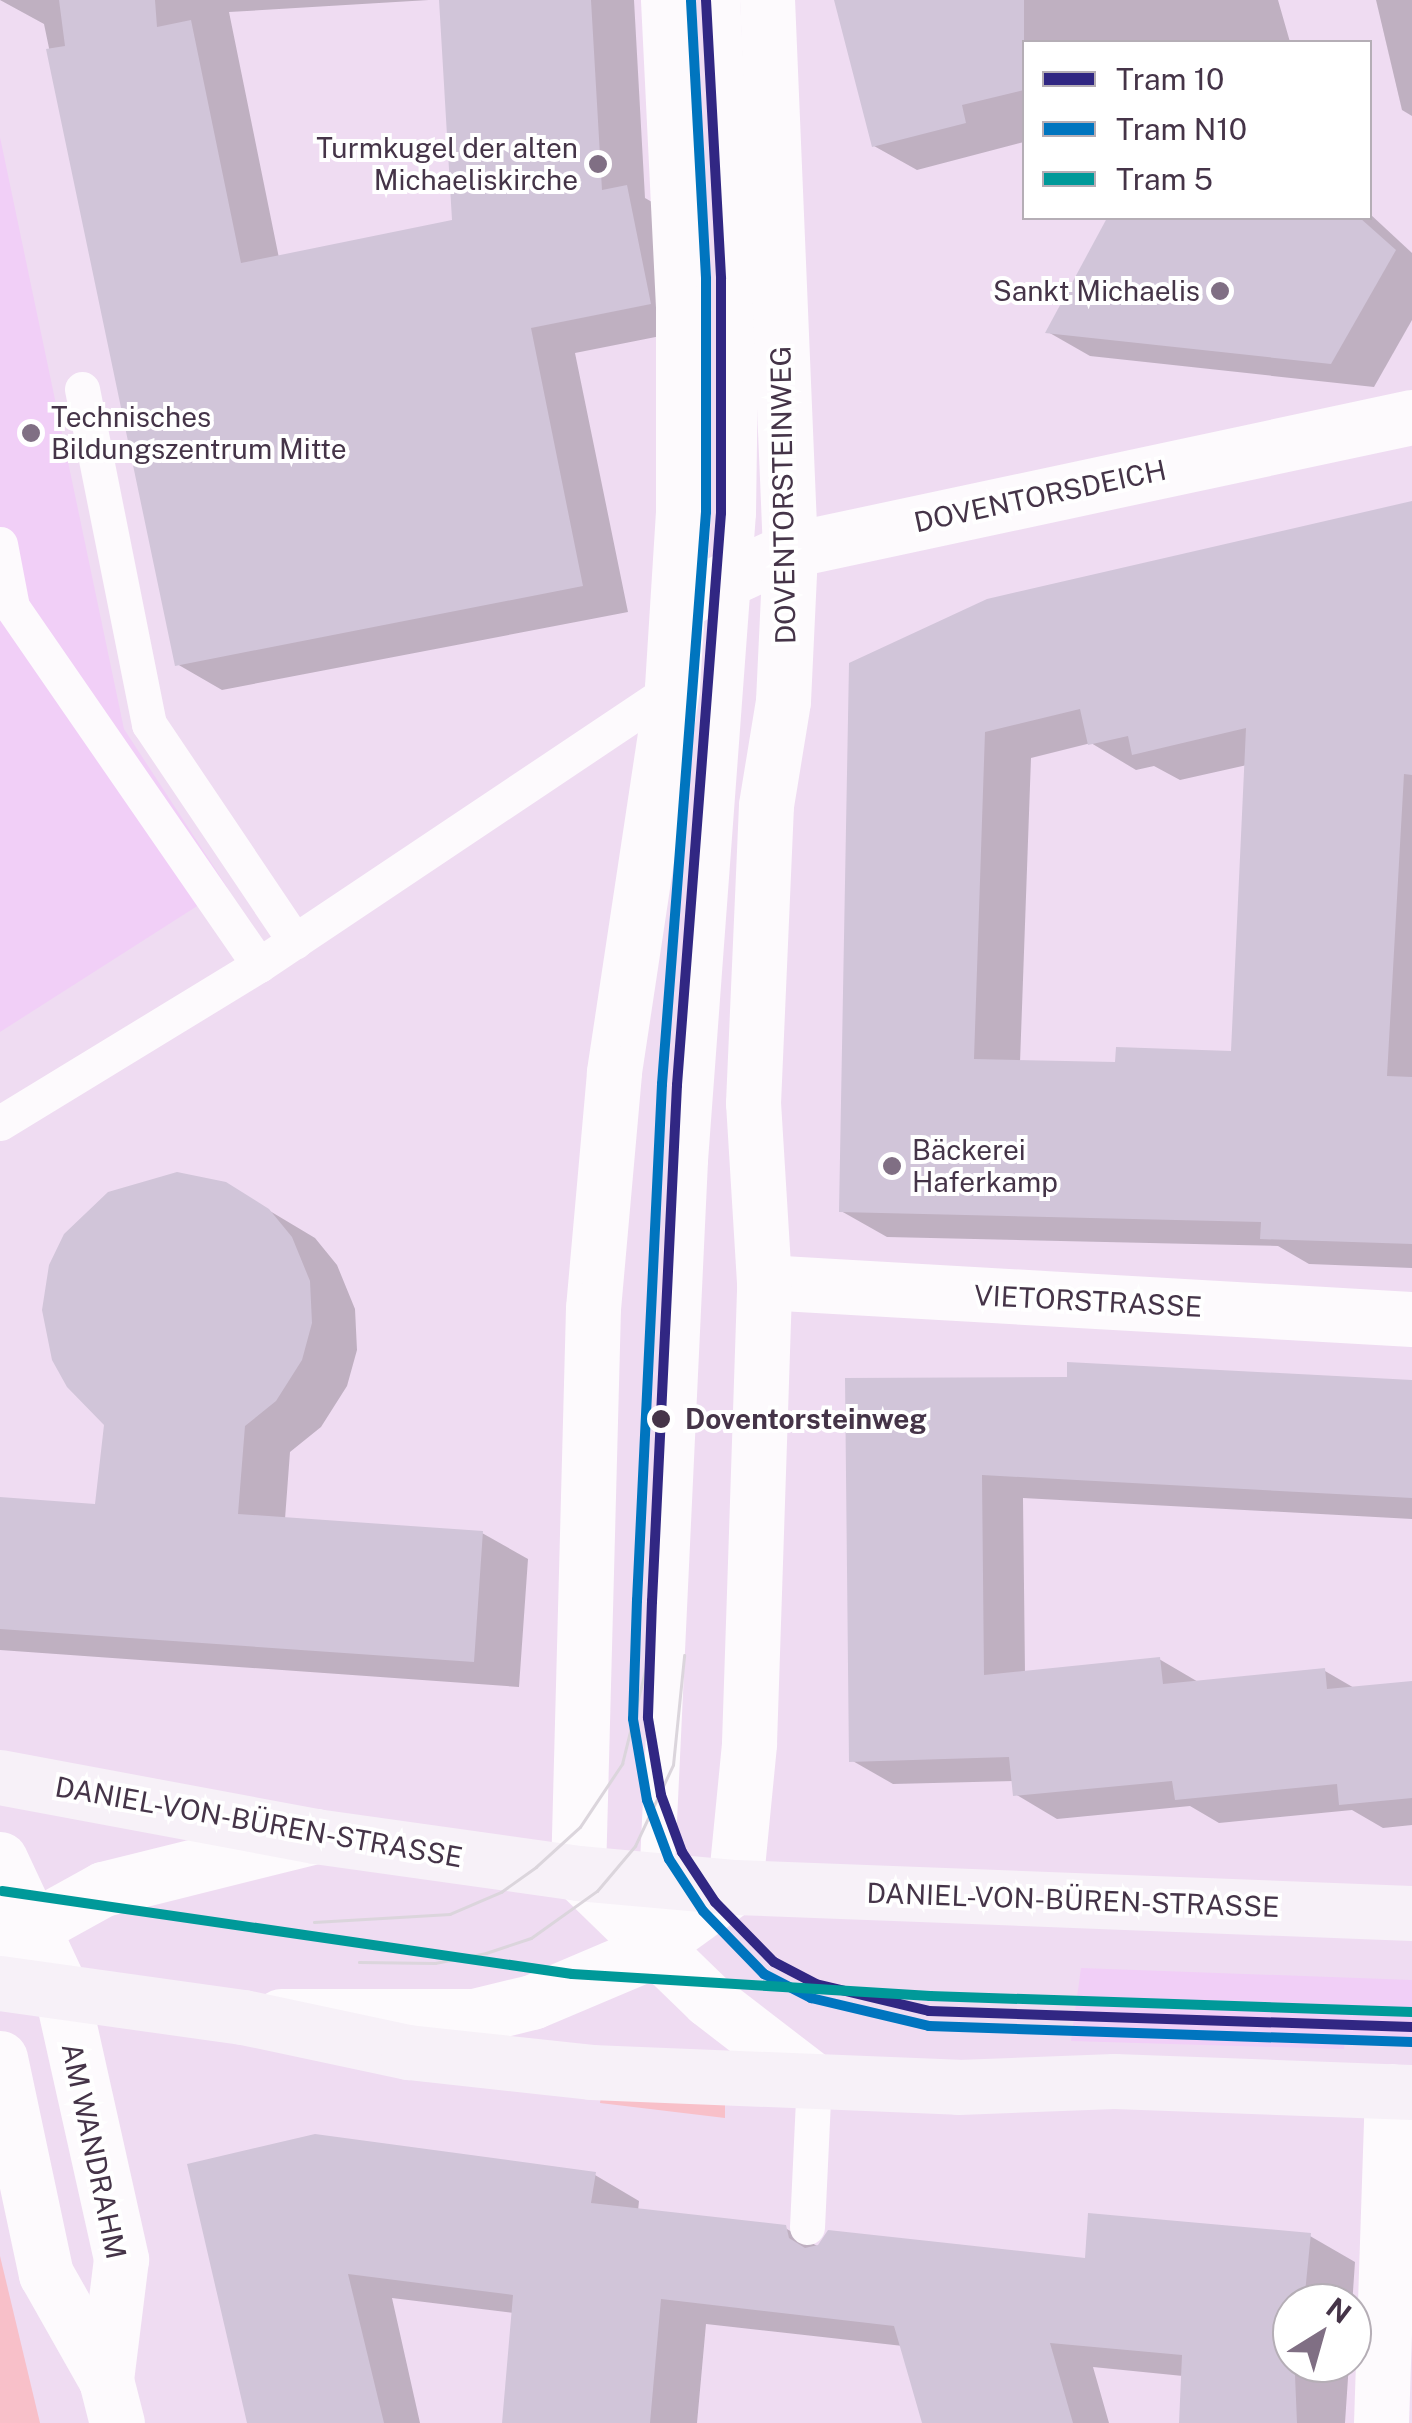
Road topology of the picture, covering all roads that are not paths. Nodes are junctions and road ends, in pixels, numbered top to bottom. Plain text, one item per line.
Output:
1 (668, 0) edge
2 (722, 0) edge
3 (768, 0) edge
4 (82, 389) dead end
5 (1412, 417) edge
6 (0, 544) edge
7 (790, 550) junction
8 (734, 571) junction
9 (678, 602) junction
10 (672, 688) junction
11 (294, 940) junction
12 (260, 965) junction
13 (0, 1122) edge
14 (764, 1282) junction
15 (1412, 1319) edge
16 (0, 1777) edge
17 (316, 1836) junction
18 (0, 1859) edge
19 (578, 1873) junction
20 (656, 1880) junction
21 (735, 1888) junction
22 (1412, 1913) edge
23 (18, 1945) edge
24 (653, 1948) junction
25 (0, 1983) edge
26 (61, 1990) junction
27 (244, 2018) junction
28 (0, 2058) edge
29 (814, 2081) junction
30 (1402, 2091) edge
31 (807, 2228) dead end
32 (112, 2402) edge
33 (1381, 2423) edge

1 - 9 street
2 - 8 lane
3 - 7 street, DOVENTORSTEINWEG
4 - 11 lane
5 - 7 street, DOVENTORSDEICH
6 - 12 lane
7 - 8 street, DOVENTORSDEICH
7 - 14 street, DOVENTORSTEINWEG
8 - 9 street, DOVENTORSDEICH
8 - 20 lane
9 - 10 street
10 - 11 lane
10 - 19 street
11 - 12 lane
12 - 13 lane
14 - 15 street, VIETORSTRASSE
14 - 21 street, DOVENTORSTEINWEG
16 - 17 main road, DANIEL-VON-BÜREN-STRASSE
17 - 19 main road, DANIEL-VON-BÜREN-STRASSE
17 - 23 street
18 - 23 street, AM WANDRAHM
19 - 20 main road, DANIEL-VON-BÜREN-STRASSE
19 - 24 street
20 - 21 main road, DANIEL-VON-BÜREN-STRASSE
20 - 24 lane
21 - 22 main road, DANIEL-VON-BÜREN-STRASSE
21 - 24 street
23 - 26 street, AM WANDRAHM
24 - 27 street
24 - 29 street
25 - 26 main road
26 - 27 main road
26 - 32 street, AM WANDRAHM
27 - 29 main road
28 - 32 street, AM WANDRAHM
29 - 30 main road
29 - 31 lane
30 - 33 street

